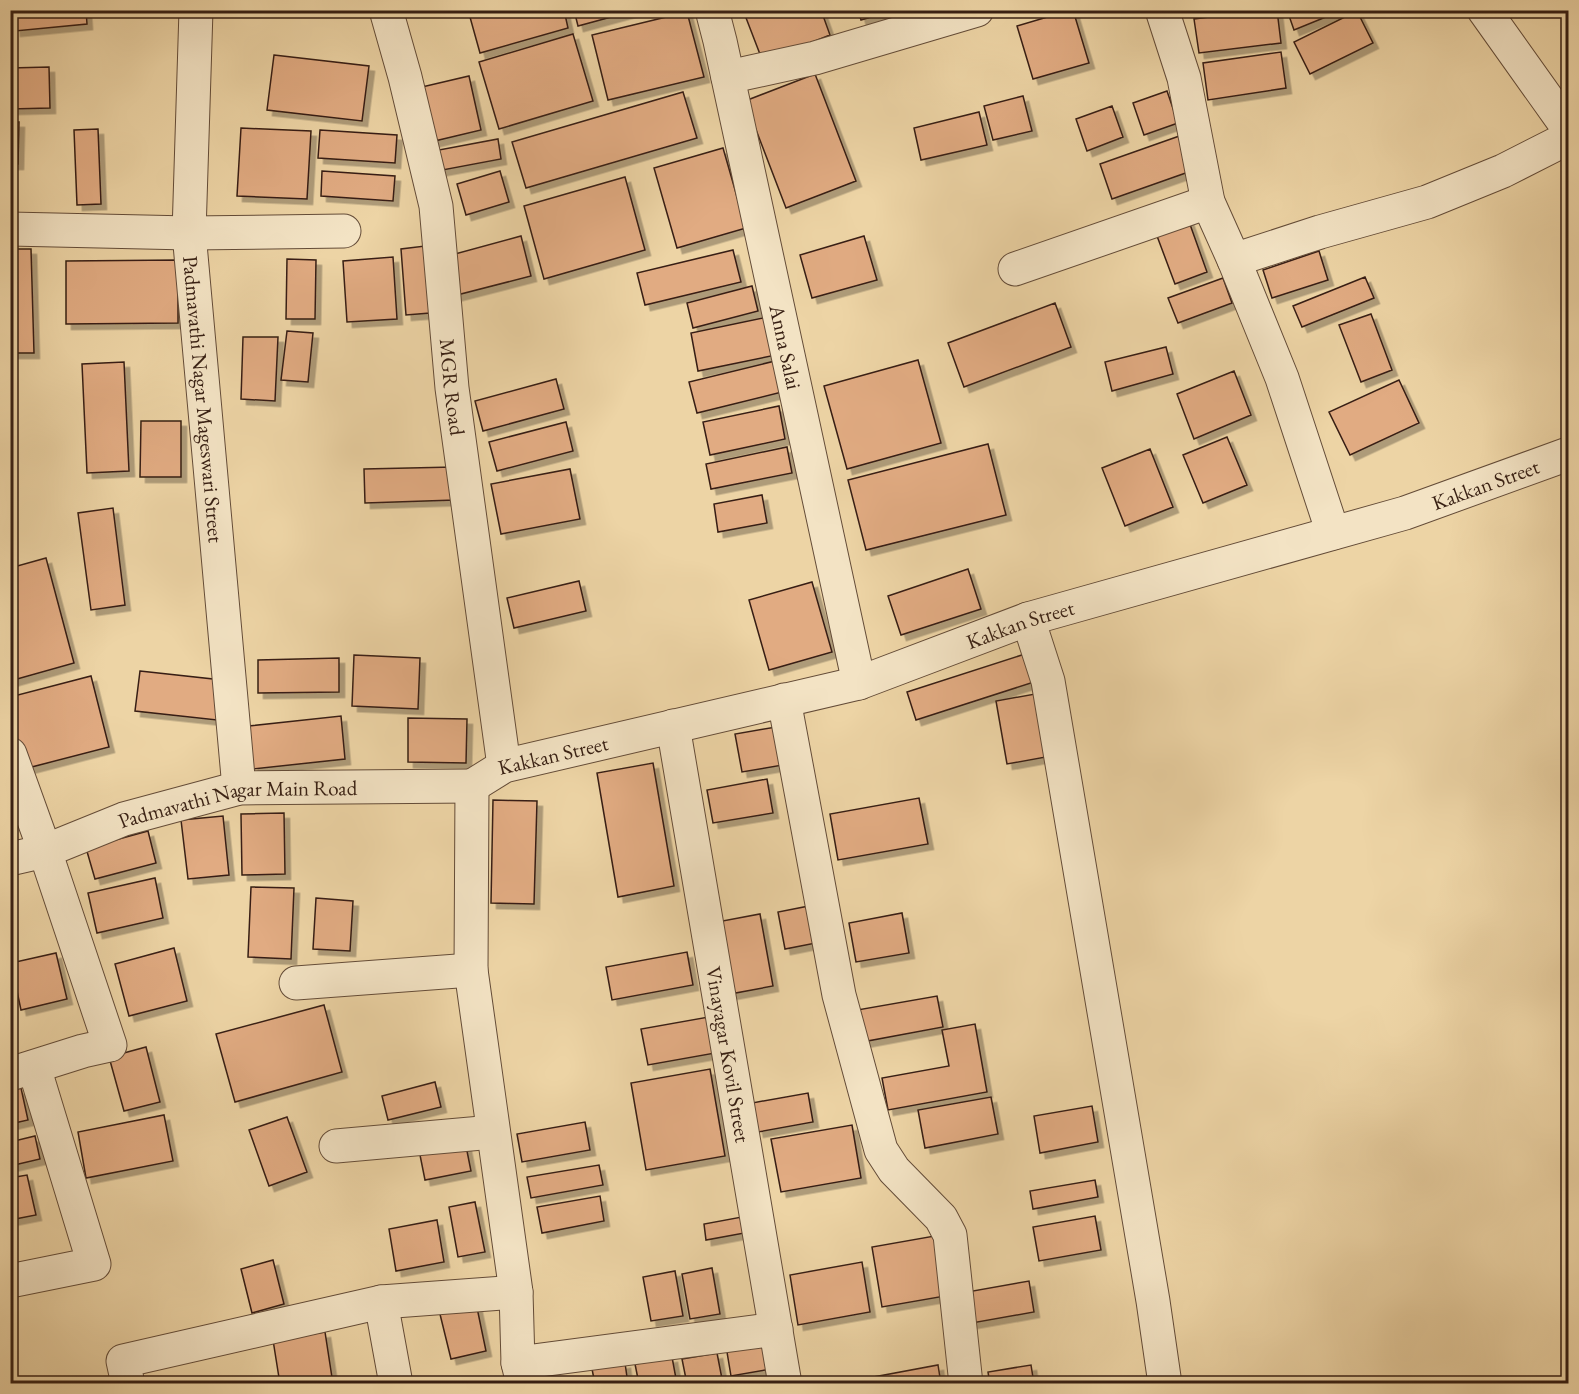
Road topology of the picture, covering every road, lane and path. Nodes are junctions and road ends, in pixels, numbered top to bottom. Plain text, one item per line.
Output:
1 (196, 10) edge
2 (386, 10) edge
3 (712, 10) edge
4 (977, 10) edge
5 (1162, 10) edge
6 (1484, 10) edge
7 (728, 77) junction
8 (1569, 128) edge
9 (1569, 138) edge
10 (1208, 202) junction
11 (10, 229) edge
12 (344, 231) dead end
13 (189, 233) junction
14 (1234, 260) junction
15 (1015, 269) dead end
16 (1569, 454) edge
17 (1333, 532) junction
18 (1028, 619) junction
19 (859, 683) junction
20 (784, 700) junction
21 (673, 726) junction
22 (10, 754) edge
23 (504, 766) junction
24 (472, 786) junction
25 (239, 788) junction
26 (45, 850) junction
27 (10, 859) edge
28 (471, 970) junction
29 (296, 983) dead end
30 (22, 1070) edge
31 (493, 1132) junction
32 (336, 1146) dead end
33 (10, 1281) edge
34 (516, 1292) junction
35 (381, 1302) junction
36 (776, 1329) junction
37 (520, 1373) edge
38 (128, 1383) edge
39 (396, 1383) edge
40 (785, 1383) edge
41 (966, 1383) edge
42 (1165, 1383) edge

1 - 13 street, Padmavathi Nagar Mageswari Street
2 - 23 street, MGR Road
3 - 7 street, Anna Salai
4 - 7 street
5 - 10 street
6 - 8 street
7 - 19 street, Anna Salai
9 - 14 street
10 - 14 street
10 - 15 street
11 - 13 street
12 - 13 street
13 - 25 street, Padmavathi Nagar Mageswari Street
14 - 17 street
16 - 17 street, Kakkan Street
17 - 18 street, Kakkan Street
18 - 19 street, Kakkan Street
18 - 42 street
19 - 20 street, Kakkan Street
20 - 21 street, Kakkan Street
20 - 41 street
21 - 23 street, Kakkan Street
21 - 36 street, Vinayagar Kovil Street
22 - 26 street
23 - 24 street, Kakkan Street
24 - 25 street, Padmavathi Nagar Main Road
24 - 28 street
25 - 26 street, Padmavathi Nagar Main Road
26 - 27 street, Padmavathi Nagar Main Road
26 - 30 street
28 - 29 street
28 - 31 street
30 - 33 street
31 - 32 street
31 - 34 street
34 - 35 street
34 - 37 street
35 - 38 street
35 - 39 street
36 - 37 street
36 - 40 street, Vinayagar Kovil Street

